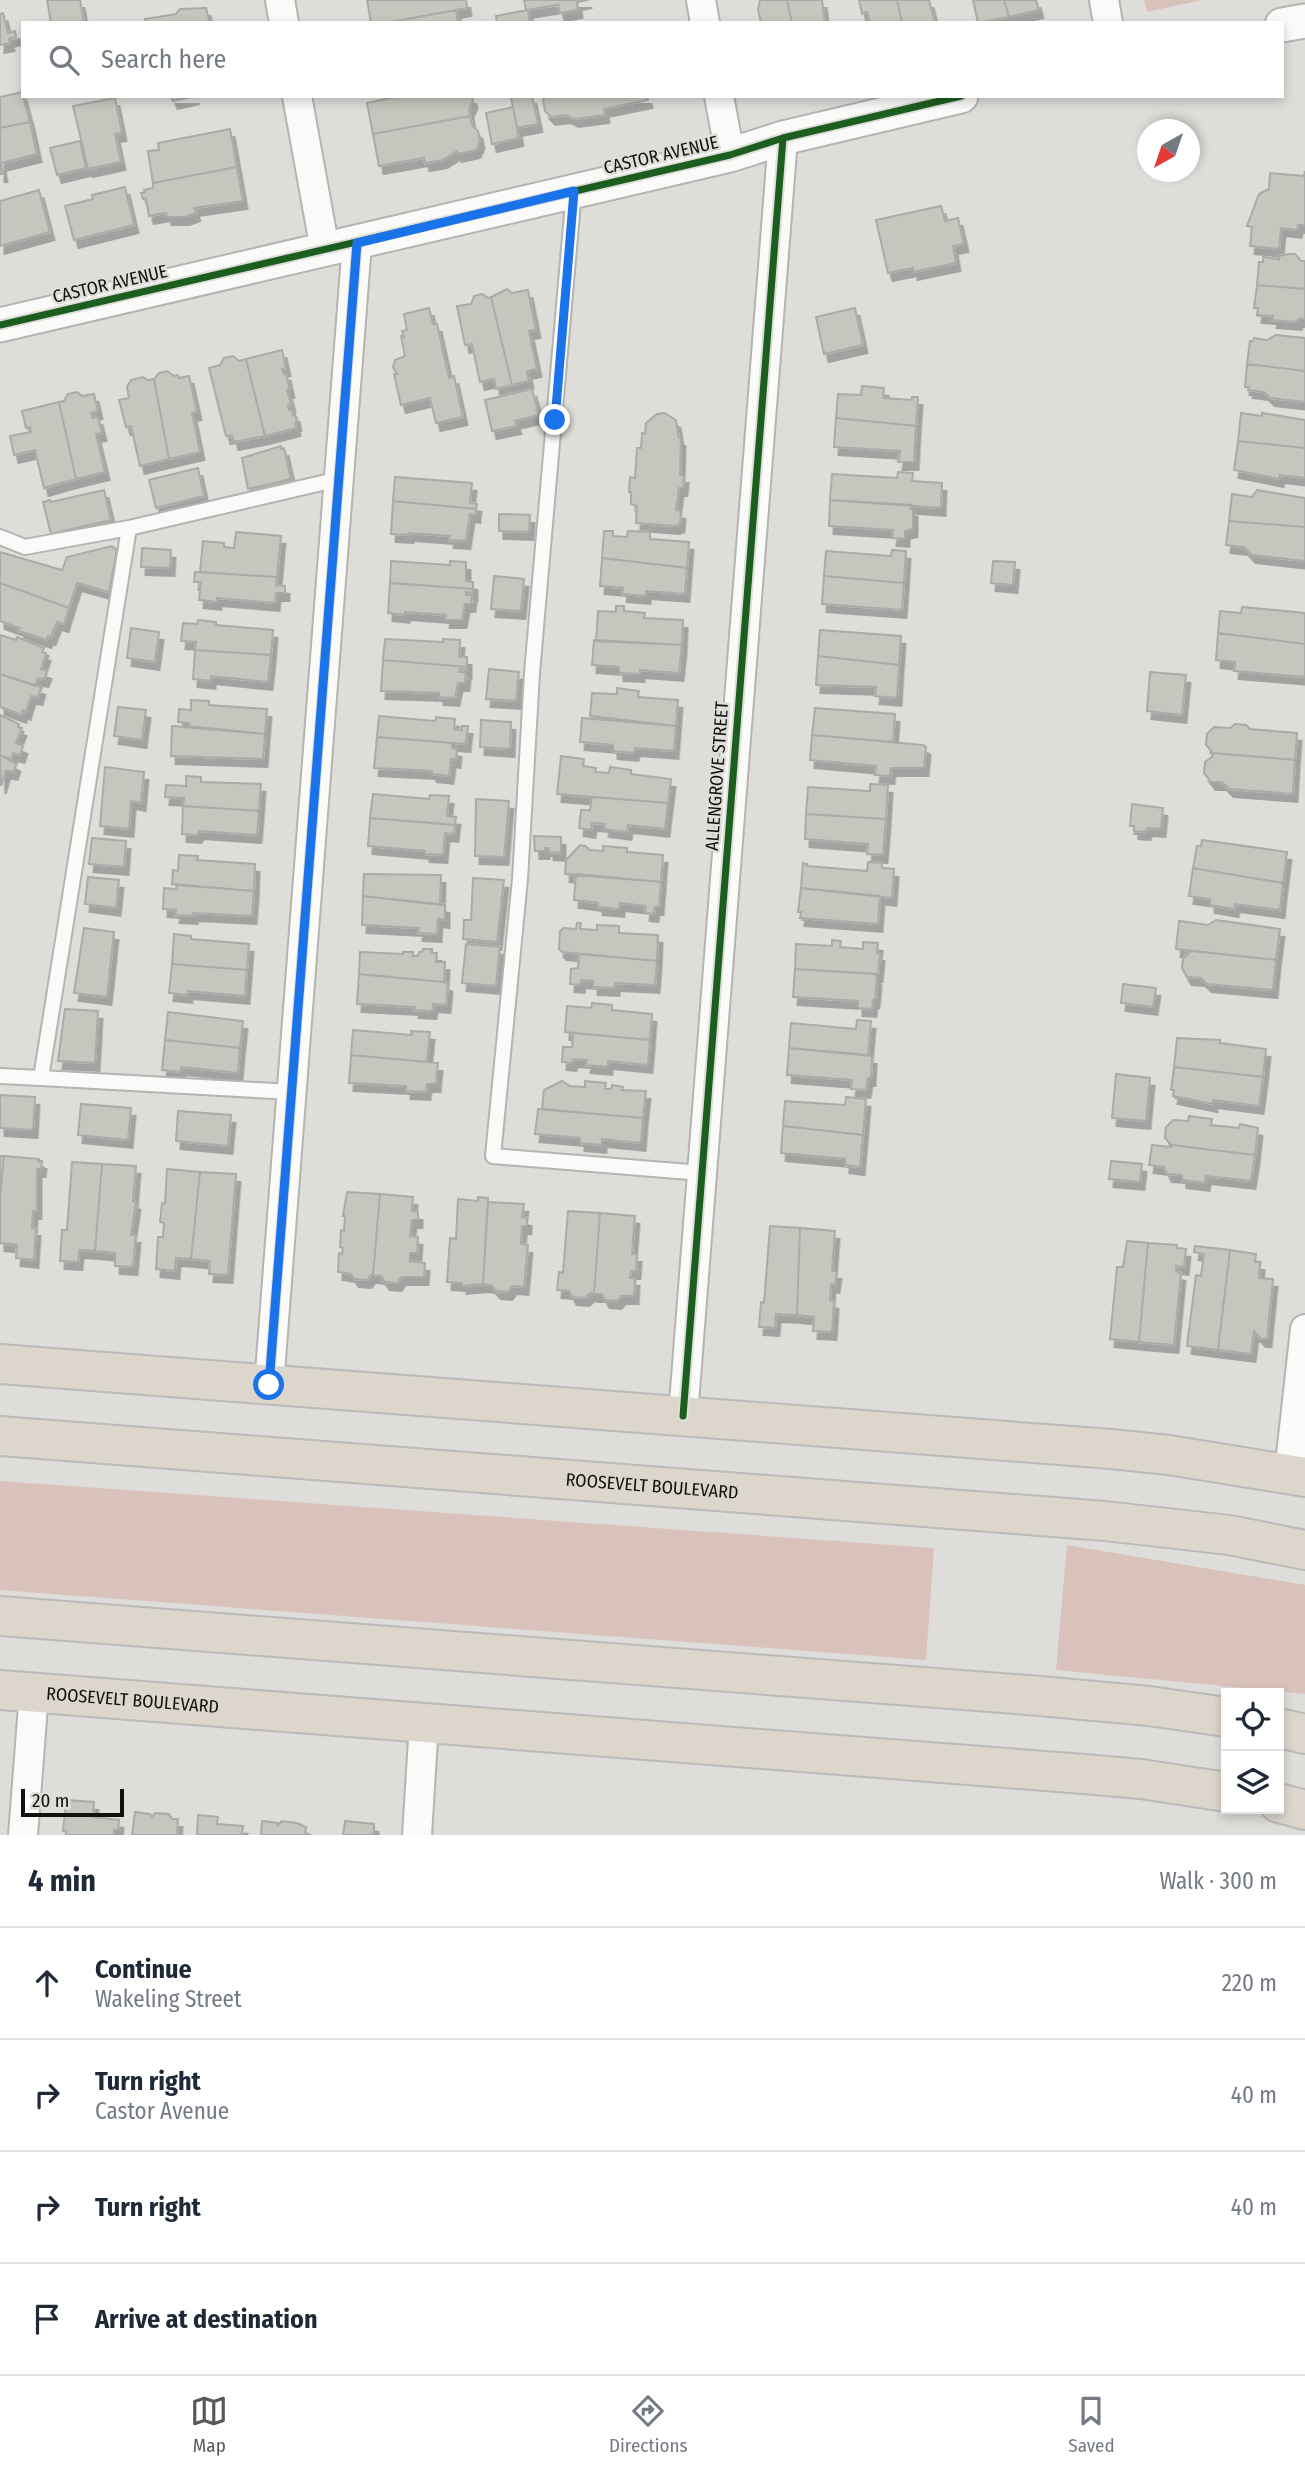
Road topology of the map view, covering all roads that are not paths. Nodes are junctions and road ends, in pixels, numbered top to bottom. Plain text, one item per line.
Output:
1 (280, 0) edge
2 (701, 0) edge
3 (1104, 0) edge
4 (284, 21) edge
5 (705, 21) edge
6 (1108, 21) edge
7 (1305, 21) edge
8 (1284, 25) edge
9 (299, 98) edge
10 (719, 98) edge
11 (953, 98) edge
12 (783, 138) junction
13 (730, 155) junction
14 (574, 191) junction
15 (341, 247) junction
16 (0, 325) edge
17 (339, 479) junction
18 (129, 528) junction
19 (0, 537) edge
20 (0, 1076) edge
21 (41, 1078) junction
22 (292, 1092) junction
23 (702, 1173) junction
24 (1305, 1329) edge
25 (0, 1364) edge
26 (269, 1385) junction
27 (683, 1416) junction
28 (0, 1436) edge
29 (1297, 1475) edge
30 (1305, 1550) edge
31 (0, 1616) edge
32 (17, 1691) edge
33 (1221, 1716) edge
34 (424, 1723) junction
35 (1284, 1729) edge
36 (1305, 1734) edge
37 (1221, 1791) edge
38 (1284, 1804) edge
39 (1305, 1810) edge
40 (1305, 1821) edge
41 (23, 1835) edge
42 (416, 1835) edge
43 (1301, 1835) edge

1 - 4 street
2 - 5 street
3 - 6 street
7 - 8 street
9 - 15 street
10 - 13 street
11 - 12 street, CASTOR AVENUE
12 - 13 street, CASTOR AVENUE
12 - 23 street, ALLENGROVE STREET
13 - 14 street, CASTOR AVENUE
14 - 15 street, CASTOR AVENUE
14 - 23 lane
15 - 16 street, CASTOR AVENUE
15 - 17 street
17 - 18 lane
17 - 22 street
18 - 19 lane
18 - 21 lane
20 - 21 lane
21 - 22 lane
22 - 26 street
23 - 27 street, ALLENGROVE STREET
24 - 29 street
25 - 26 highway
26 - 27 highway
27 - 29 highway
28 - 30 highway, ROOSEVELT BOULEVARD
31 - 33 highway
32 - 34 highway, ROOSEVELT BOULEVARD
32 - 41 street
34 - 37 highway, ROOSEVELT BOULEVARD
34 - 42 street
35 - 36 highway
38 - 39 highway
40 - 43 street

